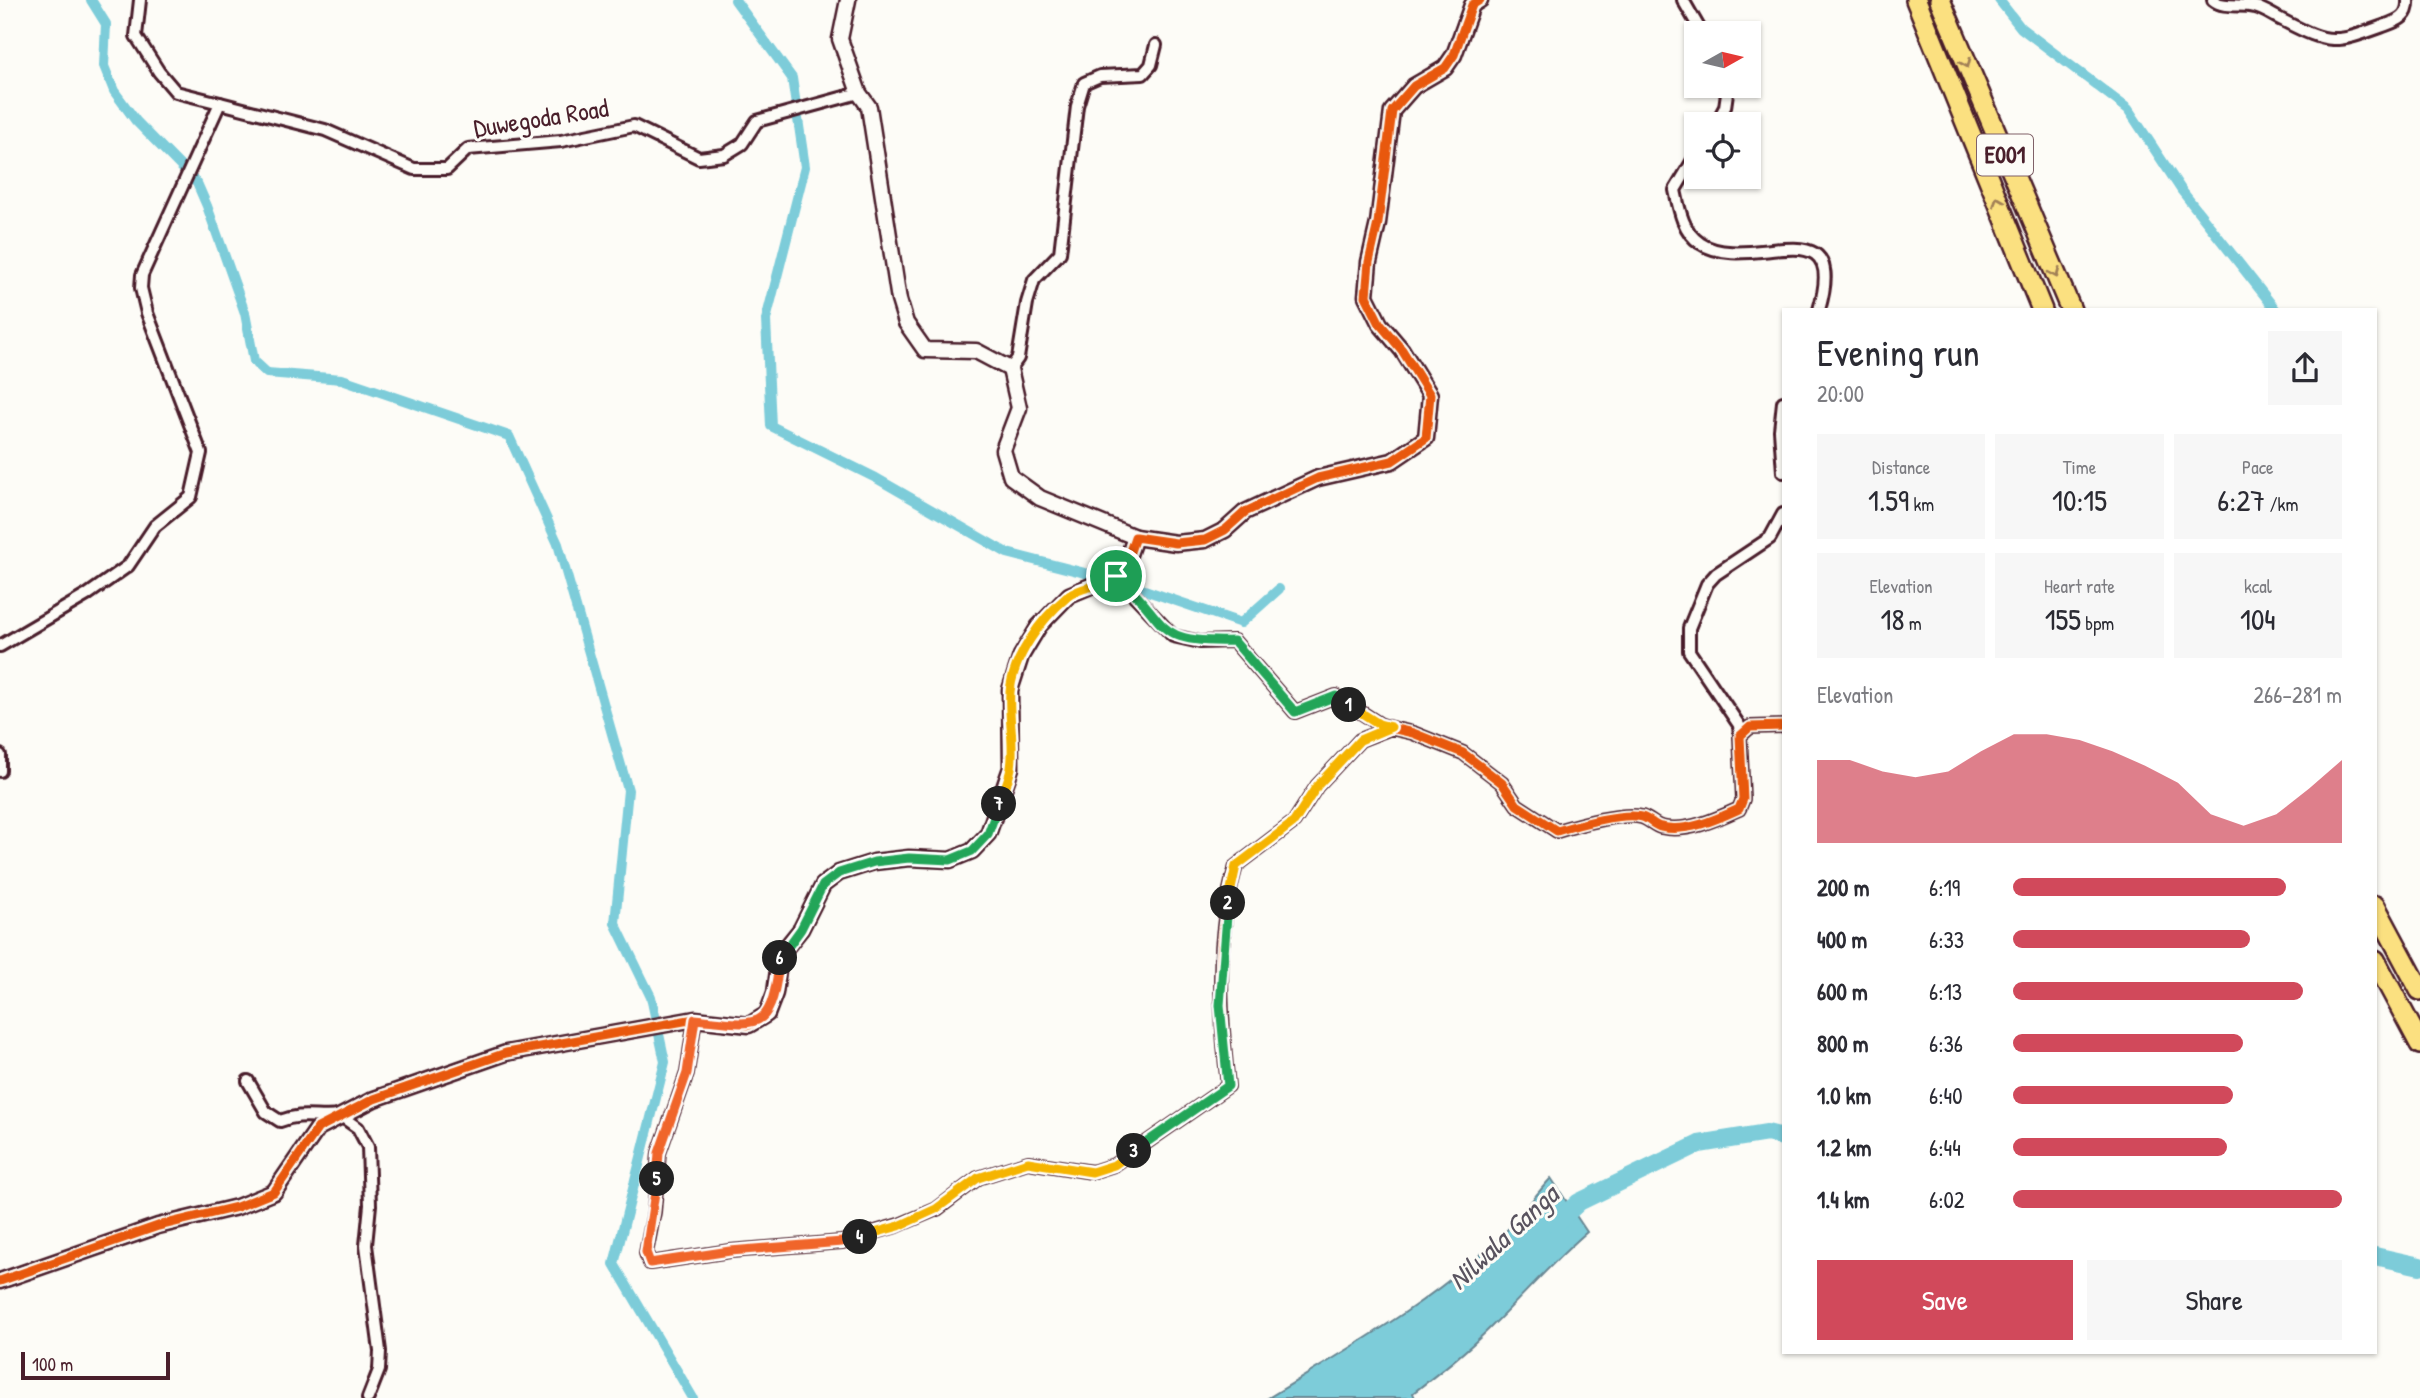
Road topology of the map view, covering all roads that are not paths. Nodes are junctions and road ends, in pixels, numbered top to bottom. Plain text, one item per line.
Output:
1 (140, 0) edge
2 (848, 0) edge
3 (1480, 0) edge
4 (1683, 0) edge
5 (1916, 0) edge
6 (1940, 0) edge
7 (2213, 0) edge
8 (2408, 0) edge
9 (2256, 3) edge
10 (2420, 4) edge
11 (2402, 20) junction
12 (1695, 21) edge
13 (1156, 45) dead end
14 (859, 93) junction
15 (220, 103) junction
16 (1684, 175) edge
17 (1819, 308) edge
18 (2041, 308) edge
19 (2070, 308) edge
20 (1010, 369) junction
21 (1782, 411) edge
22 (1782, 458) edge
23 (1782, 515) edge
24 (1135, 537) junction
25 (1116, 576) junction
26 (0, 646) edge
27 (1782, 726) edge
28 (1391, 727) junction
29 (1740, 736) junction
30 (0, 755) edge
31 (0, 771) edge
32 (2377, 910) edge
33 (2377, 964) edge
34 (2420, 990) edge
35 (695, 1019) junction
36 (2420, 1044) edge
37 (248, 1081) dead end
38 (341, 1116) junction
39 (0, 1281) edge
40 (368, 1398) edge

1 - 15 street, Duwegoda Road
2 - 14 street
3 - 24 street
4 - 12 street
18 -> 5 highway, E001
6 -> 19 highway, E001
7 - 9 street
8 - 11 street
9 - 11 street
10 - 11 street
13 - 20 street
14 - 15 street, Duwegoda Road
14 - 20 street
15 - 26 street
16 - 17 street
20 - 24 street
21 - 22 street
23 - 29 street
24 - 25 street
25 - 28 street
25 - 35 street
27 - 29 street
28 - 29 street
28 - 35 street
30 - 31 street
32 - 34 highway
33 - 36 highway
35 - 38 street
37 - 38 street
38 - 39 street
38 - 40 street

